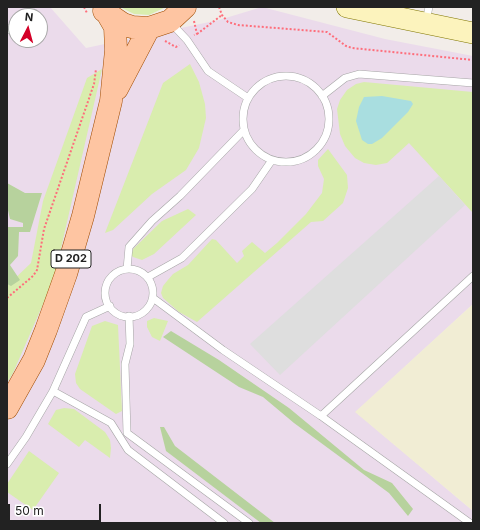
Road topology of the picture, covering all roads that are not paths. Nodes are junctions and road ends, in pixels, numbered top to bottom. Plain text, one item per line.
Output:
1 (347, 7) edge
2 (105, 11) edge
3 (178, 14) edge
4 (428, 15) edge
5 (149, 28) junction
6 (473, 33) edge
7 (473, 83) edge
8 (322, 96) junction
9 (248, 98) junction
10 (111, 101) junction
11 (244, 130) junction
12 (272, 160) junction
13 (127, 269) junction
14 (473, 276) edge
15 (148, 277) junction
16 (152, 298) junction
17 (110, 306) junction
18 (129, 316) junction
19 (53, 391) junction
20 (7, 408) edge
21 (320, 416) junction
22 (7, 464) edge
23 (224, 523) edge
24 (249, 523) edge
25 (470, 523) edge

1 - 4 main road
2 - 5 main road
2 - 10 main road, D 202
3 - 5 main road
3 - 9 lane
4 - 6 main road
5 - 10 main road, D 202
7 - 8 lane
8 - 9 lane
8 - 12 lane
9 - 11 lane
10 - 20 main road, D 202
11 - 12 lane
11 - 13 lane
12 - 15 lane
13 - 15 lane
13 - 17 lane
14 - 21 lane
15 - 16 lane
16 - 18 lane
16 - 21 lane
17 - 18 lane
17 - 19 lane
18 - 24 lane
19 - 22 lane
19 - 23 lane
21 - 25 lane

